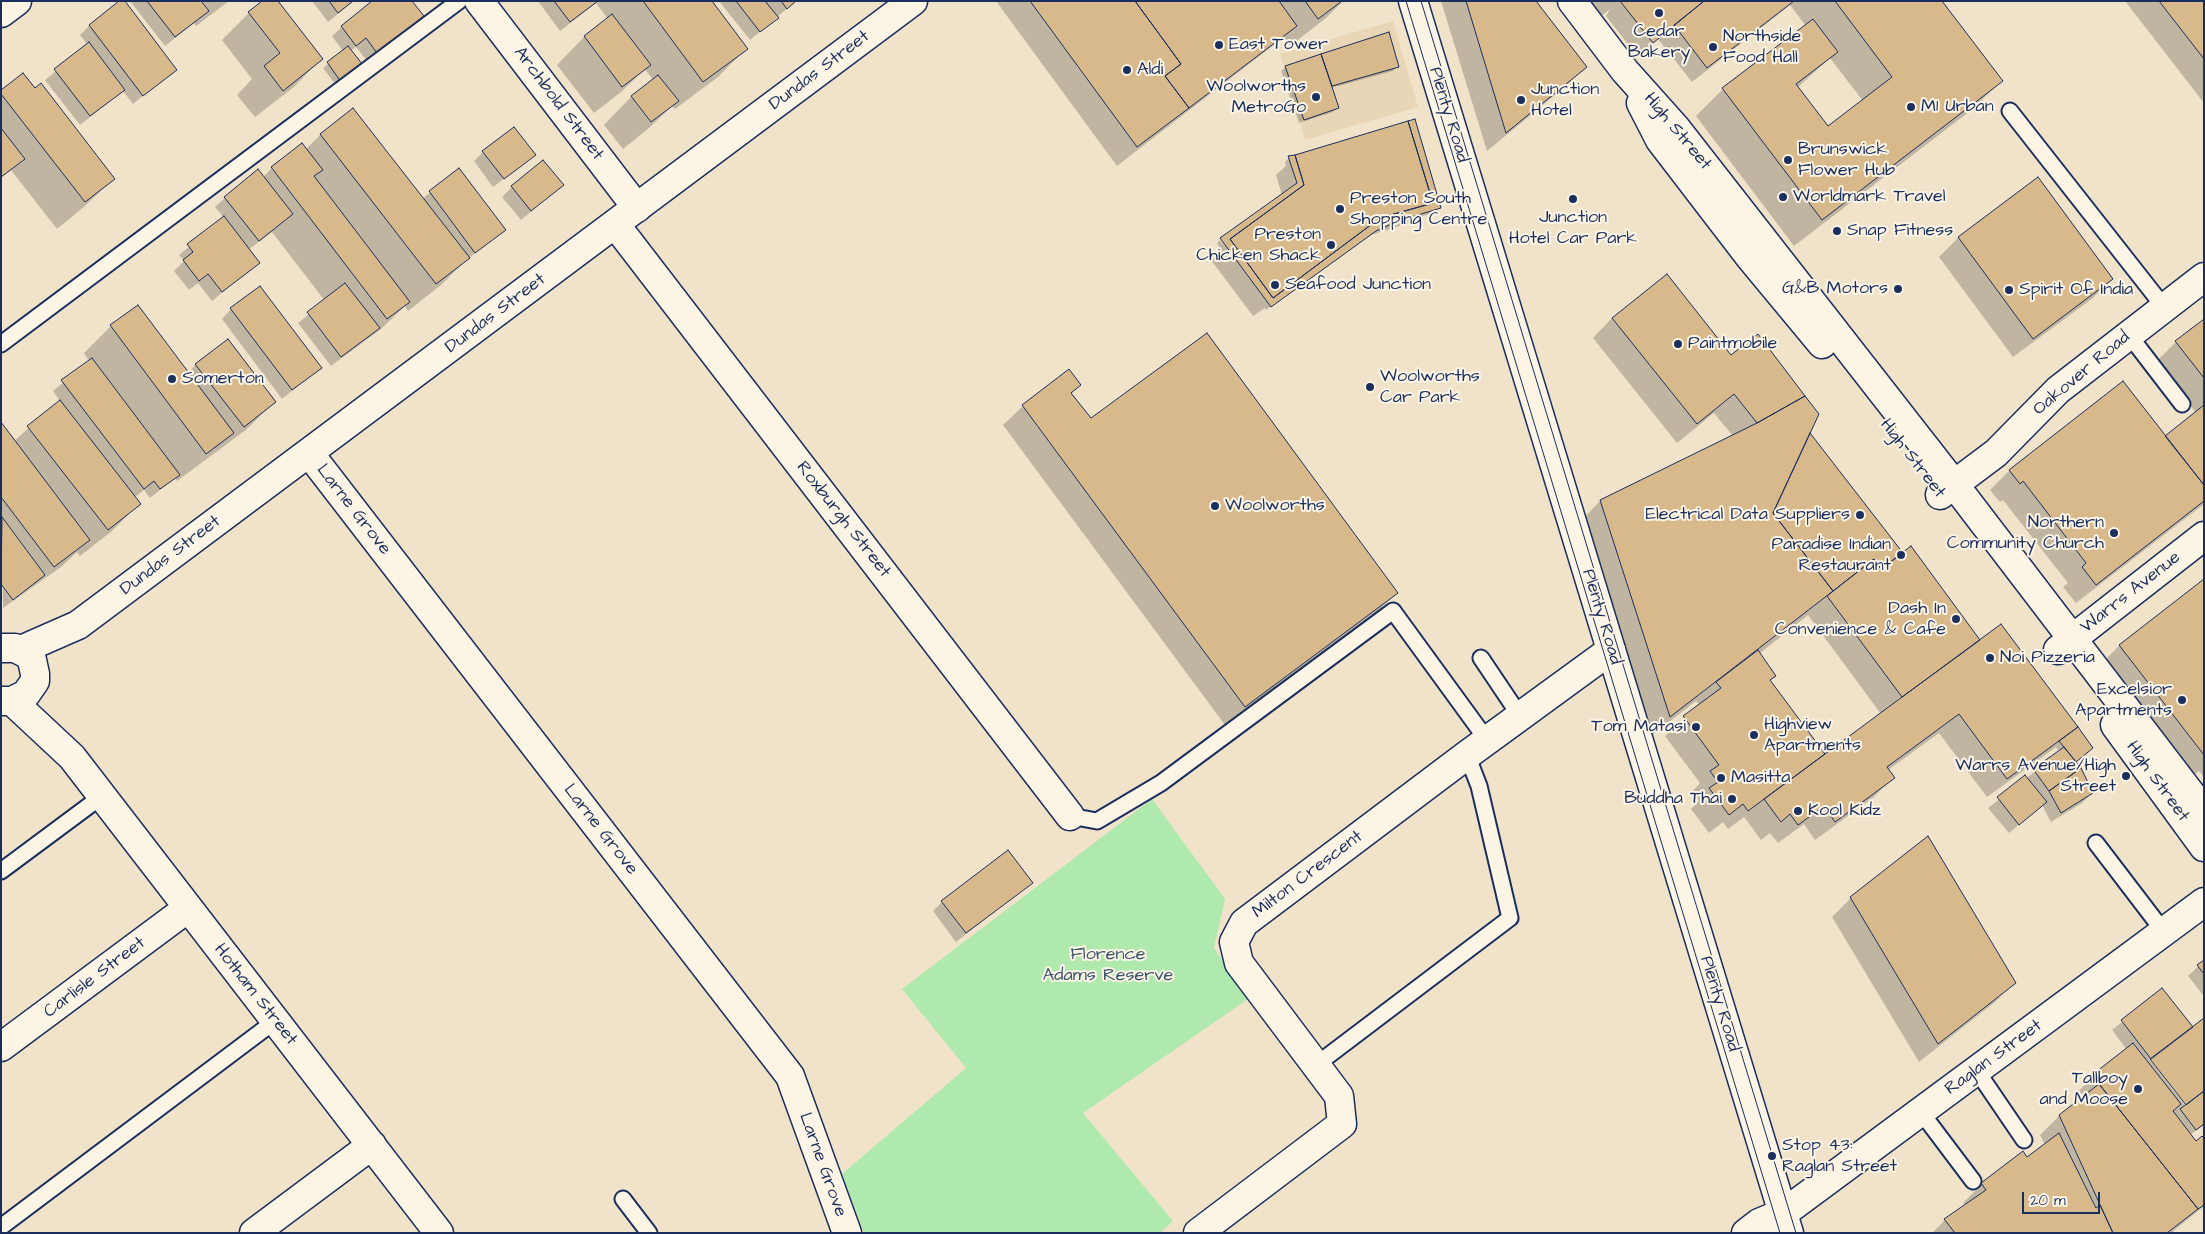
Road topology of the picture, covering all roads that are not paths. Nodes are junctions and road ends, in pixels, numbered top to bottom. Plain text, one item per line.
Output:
1 (17, 1) edge
2 (459, 1) edge
3 (479, 1) edge
4 (913, 1) edge
5 (1413, 1) edge
6 (1572, 1) edge
7 (1, 13) edge
8 (2010, 112) dead end
9 (637, 208) junction
10 (615, 224) junction
11 (2204, 277) edge
12 (2164, 307) junction
13 (2128, 334) junction
14 (1, 344) edge
15 (2182, 404) dead end
16 (309, 453) junction
17 (1947, 489) junction
18 (2204, 536) edge
19 (78, 625) junction
20 (2065, 645) junction
21 (6, 648) edge
22 (1611, 650) junction
23 (1480, 658) dead end
24 (35, 678) junction
25 (7, 701) edge
26 (1520, 716) junction
27 (1477, 747) junction
28 (72, 757) junction
29 (102, 796) junction
30 (2204, 811) edge
31 (1070, 816) joint
32 (2096, 842) dead end
33 (2204, 847) edge
34 (1, 871) edge
35 (2204, 902) edge
36 (188, 908) junction
37 (2164, 932) junction
38 (275, 1021) junction
39 (1, 1047) edge
40 (1316, 1065) junction
41 (1977, 1071) junction
42 (1922, 1112) junction
43 (2024, 1140) dead end
44 (372, 1145) junction
45 (1972, 1181) dead end
46 (623, 1199) dead end
47 (1781, 1226) edge
48 (1, 1227) edge
49 (254, 1233) edge
50 (439, 1233) edge
51 (649, 1233) edge
52 (847, 1233) edge
53 (1198, 1233) edge
54 (1746, 1233) edge

1 - 7 street
2 - 14 lane
3 - 9 street, Archbold Street
4 - 9 street, Dundas Street
5 - 22 street, Plenty Road
6 - 17 street, High Street
8 - 12 lane
9 - 10 street, Dundas Street
10 - 16 street, Dundas Street
10 - 31 street, Roxburgh Street
11 - 12 street, Oakover Road
12 - 13 street, Oakover Road
13 - 15 lane
13 - 17 street, Oakover Road
16 - 19 street, Dundas Street
16 - 52 street, Larne Grove
17 - 20 street, High Street
18 - 20 street, Warrs Avenue
19 - 21 street, Dundas Street
19 - 24 street, Dundas Street
20 - 30 street, High Street
20 - 33 street, High Street
21 - 24 street, Hotham Street
22 - 26 street, Milton Crescent
22 - 47 street, Plenty Road
23 - 26 lane
24 - 25 street, Dundas Street
24 - 28 street, Hotham Street
25 - 28 street, Hotham Street
26 - 27 street, Milton Crescent
27 - 31 lane
27 - 40 lane
27 - 40 street, Milton Crescent
28 - 29 street, Hotham Street
29 - 34 lane
29 - 36 street, Hotham Street
32 - 37 lane
35 - 37 street, Raglan Street
36 - 38 street, Hotham Street
36 - 39 street, Carlisle Street
37 - 41 street, Raglan Street
38 - 44 street, Hotham Street
38 - 48 lane
40 - 53 street, Milton Crescent
41 - 42 street, Raglan Street
41 - 43 lane
42 - 45 lane
42 - 47 street, Raglan Street
44 - 49 street
44 - 50 street, Hotham Street
46 - 51 lane
47 - 54 street, Raglan Street

